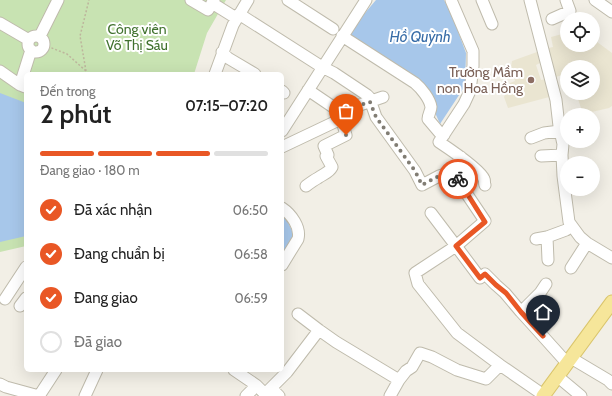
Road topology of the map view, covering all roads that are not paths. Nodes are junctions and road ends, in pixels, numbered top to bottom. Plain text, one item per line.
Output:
1 (58, 0) edge
2 (191, 0) edge
3 (248, 0) edge
4 (288, 0) edge
5 (366, 0) edge
6 (451, 0) edge
7 (482, 0) edge
8 (530, 0) edge
9 (566, 0) edge
10 (595, 0) edge
11 (213, 1) edge
12 (612, 12) edge
13 (237, 16) junction
14 (552, 19) dead end
15 (0, 23) edge
16 (492, 24) dead end
17 (332, 29) dead end
18 (342, 36) junction
19 (30, 45) junction
20 (222, 52) junction
21 (322, 67) junction
22 (0, 71) edge
23 (25, 72) edge
24 (216, 72) edge
25 (251, 72) edge
26 (23, 86) edge
27 (308, 90) junction
28 (383, 97) dead end
29 (370, 102) junction
30 (340, 115) junction
31 (560, 118) edge
32 (284, 125) edge
33 (560, 128) edge
34 (532, 138) dead end
35 (439, 140) junction
36 (284, 146) edge
37 (563, 148) edge
38 (562, 155) junction
39 (541, 156) dead end
40 (461, 157) junction
41 (452, 172) junction
42 (485, 185) dead end
43 (306, 186) dead end
44 (284, 209) edge
45 (431, 213) dead end
46 (572, 226) junction
47 (587, 243) junction
48 (456, 246) junction
49 (612, 258) edge
50 (548, 260) dead end
51 (284, 262) edge
52 (572, 268) dead end
53 (24, 271) edge
54 (546, 284) dead end
55 (5, 299) dead end
56 (612, 302) edge
57 (521, 312) junction
58 (298, 314) dead end
59 (319, 330) junction
60 (569, 360) junction
61 (500, 364) junction
62 (55, 372) edge
63 (96, 372) edge
64 (237, 372) edge
65 (557, 376) junction
66 (399, 380) junction
67 (0, 384) edge
68 (612, 384) edge
69 (269, 394) edge
70 (39, 396) edge
71 (84, 396) edge
72 (390, 396) edge
73 (544, 396) edge
74 (581, 396) edge

1 - 19 street
2 - 11 street
3 - 13 street
4 - 17 street
5 - 18 street
6 - 35 street
7 - 16 street
8 - 31 street
9 - 14 street
10 - 12 street
11 - 13 street
13 - 20 street
13 - 21 street
15 - 19 street
18 - 21 street
18 - 35 street
19 - 23 street
20 - 24 street
20 - 25 street
21 - 27 street
21 - 29 street
22 - 26 street
27 - 30 street
27 - 32 street
28 - 29 street
29 - 30 street
29 - 41 street
30 - 36 street
30 - 43 street
33 - 34 street
35 - 40 street
37 - 38 street
38 - 39 street
38 - 46 street
40 - 41 street
40 - 42 street
41 - 48 street
44 - 51 street
45 - 48 street
46 - 47 street
46 - 50 street
47 - 49 street
47 - 52 street
48 - 57 street
48 - 61 street
53 - 55 street
54 - 57 street
56 - 60 main road
57 - 60 street
58 - 59 street
59 - 66 street
59 - 69 street
60 - 65 main road
60 - 68 street
61 - 66 street
61 - 73 street
62 - 70 street
63 - 71 street
64 - 69 street
65 - 73 main road
65 - 74 street
66 - 72 street
67 - 70 street

